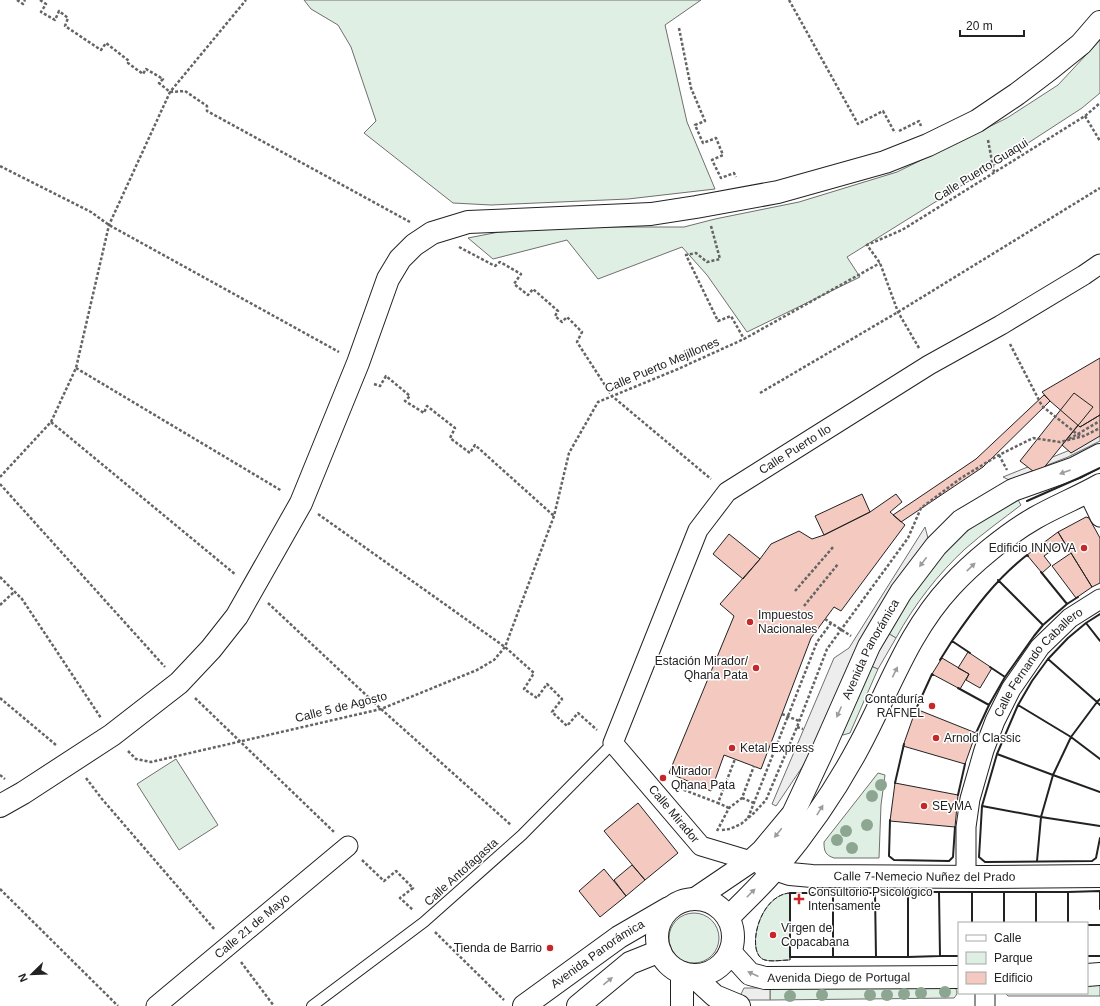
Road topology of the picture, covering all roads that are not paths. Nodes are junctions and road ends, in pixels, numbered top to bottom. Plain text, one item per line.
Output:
1 (1100, 22) edge
2 (1100, 264) edge
3 (1100, 455) edge
4 (1094, 489) edge
5 (1100, 516) edge
6 (1100, 599) edge
7 (613, 743) junction
8 (0, 806) edge
9 (348, 846) road end
10 (751, 861) junction
11 (775, 869) junction
12 (1100, 876) edge
13 (966, 877) junction
14 (695, 899) junction
15 (672, 906) junction
16 (728, 918) junction
17 (660, 951) junction
18 (730, 952) junction
19 (687, 974) junction
20 (1100, 974) edge
21 (1088, 975) edge
22 (958, 977) edge
23 (985, 994) edge
24 (515, 1004) edge
25 (156, 1006) edge
26 (312, 1006) edge
27 (578, 1006) edge
28 (682, 1006) edge
29 (739, 1006) edge
30 (985, 1006) edge

1 - 8 main road
2 - 7 street, Calle Puerto Ilo
3 -> 10 main road, Avenida Panorámica
4 - 5 street
11 -> 4 main road
6 - 13 street, Calle Fernando Caballero
7 - 10 street, Calle Mirador
7 - 26 lane, Calle Antofagasta
9 - 25 street, Calle 21 de Mayo
10 - 11 main road, Calle 7-Nemecio Nuñez del Prado
10 - 14 main road, Avenida Panorámica
11 - 13 main road, Calle 7-Nemecio Nuñez del Prado
16 -> 11 main road
12 - 13 main road, Calle 7-Nemecio Nuñez del Prado
14 - 15 main road
14 - 16 main road
15 - 17 main road
15 - 24 main road, Avenida Panorámica
16 - 18 main road
17 - 19 main road
27 -> 17 main road
18 - 19 main road
22 -> 18 main road, Avenida Diego de Portugal
19 - 28 main road
19 - 29 main road
20 - 21 main road
23 - 30 street

